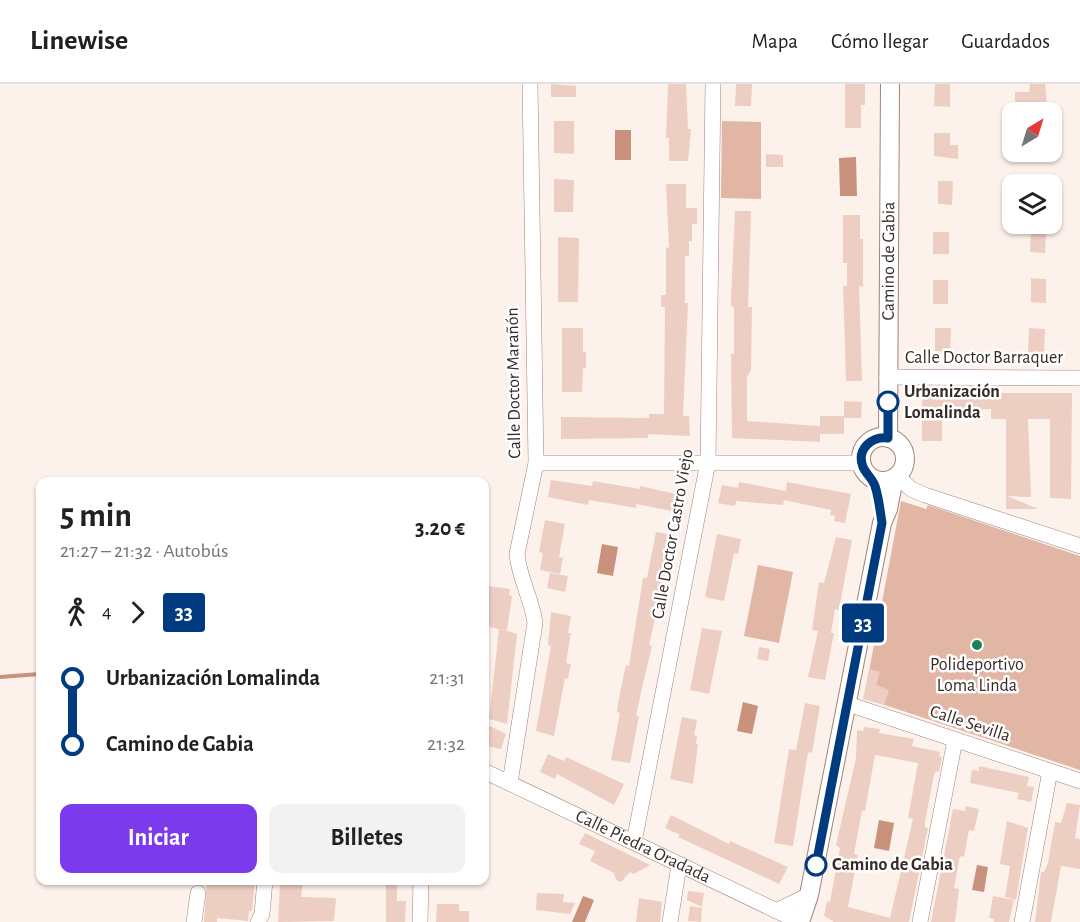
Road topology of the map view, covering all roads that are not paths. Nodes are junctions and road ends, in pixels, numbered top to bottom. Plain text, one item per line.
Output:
1 (530, 84) edge
2 (713, 84) edge
3 (890, 84) edge
4 (887, 377) junction
5 (1080, 378) edge
6 (888, 438) junction
7 (708, 462) junction
8 (536, 463) junction
9 (867, 470) junction
10 (895, 477) junction
11 (882, 523) junction
12 (1079, 543) edge
13 (848, 704) junction
14 (955, 740) junction
15 (1050, 771) junction
16 (489, 773) edge
17 (1080, 781) edge
18 (510, 783) junction
19 (634, 842) junction
20 (679, 865) junction
21 (265, 885) edge
22 (421, 885) edge
23 (198, 893) dead end
24 (809, 895) junction
25 (776, 911) junction
26 (194, 922) edge
27 (258, 922) edge
28 (420, 922) edge
29 (670, 922) edge
30 (800, 922) edge
31 (809, 922) edge
32 (920, 922) edge
33 (1022, 922) edge

1 - 8 street, Calle Doctor Marañón
2 - 7 street, Calle Doctor Castro Viejo
3 - 4 street, Camino de Gabia
4 - 5 street, Calle Doctor Barraquer
4 - 6 street, Camino de Gabia
6 - 9 street
6 - 10 street
7 - 8 street
7 - 9 street
7 - 19 street, Calle Doctor Castro Viejo
8 - 18 street, Calle Doctor Marañón
9 - 10 street
9 - 11 street
10 - 11 street
10 - 12 street
11 - 13 street
13 - 14 street, Calle Sevilla
13 - 24 street
14 - 15 street, Calle Sevilla
14 - 32 street
15 - 17 street, Calle Sevilla
15 - 33 street
16 - 18 street, Calle Piedra Oradada
18 - 19 street, Calle Piedra Oradada
19 - 20 street, Calle Piedra Oradada
20 - 25 street, Calle Piedra Oradada
20 - 29 street
21 - 27 street
22 - 28 street
23 - 26 street
24 - 25 street
24 - 30 street
24 - 31 street
25 - 30 street, Calle Piedra Oradada

